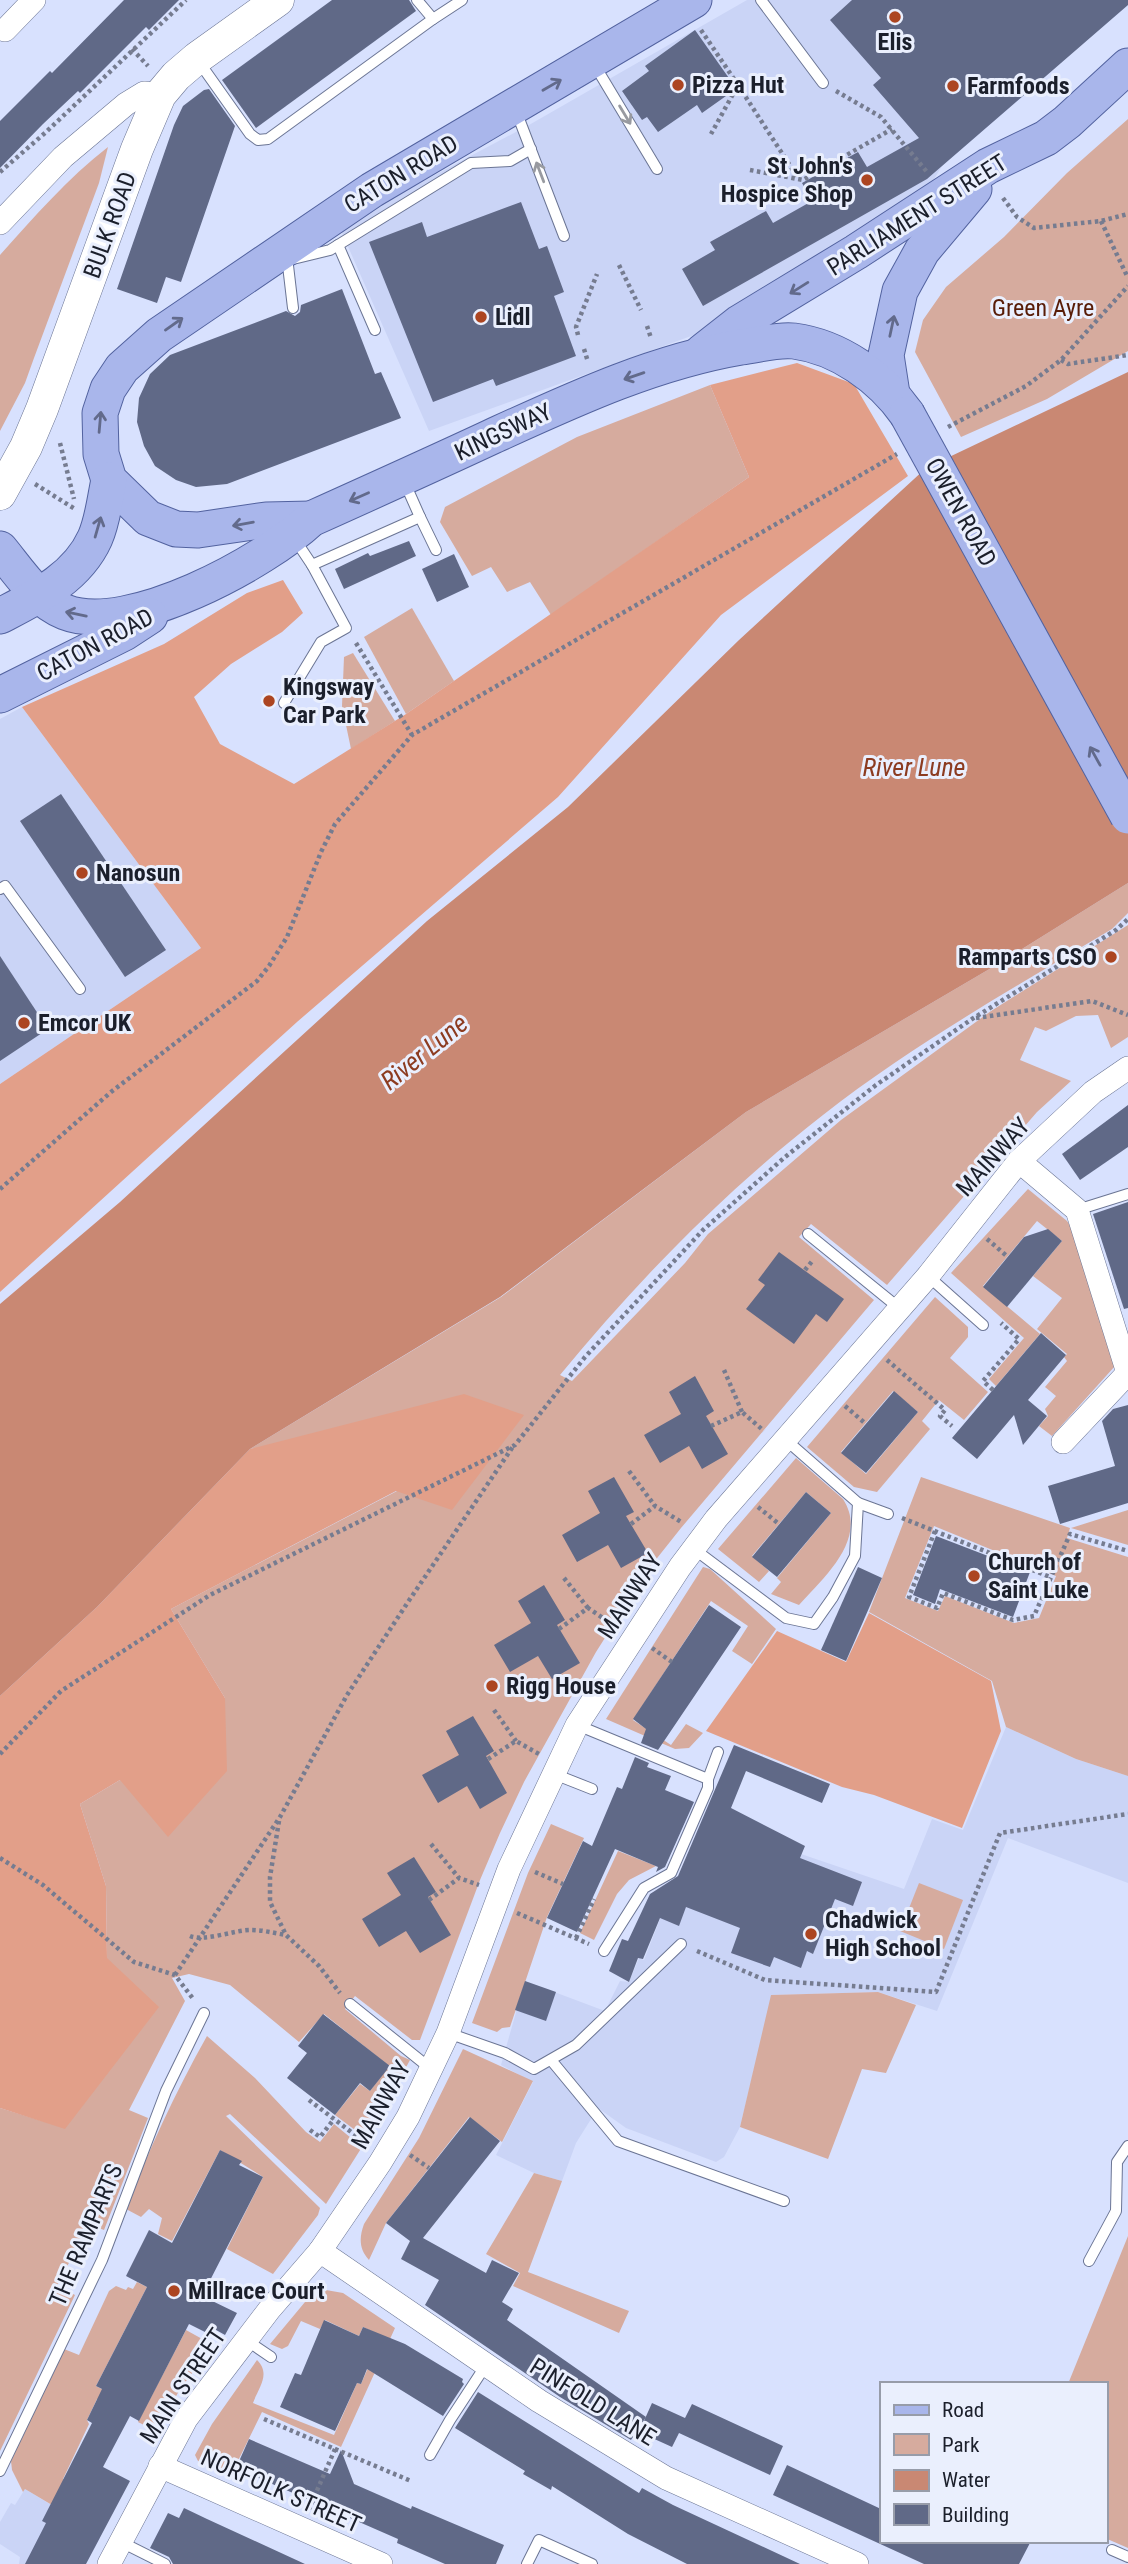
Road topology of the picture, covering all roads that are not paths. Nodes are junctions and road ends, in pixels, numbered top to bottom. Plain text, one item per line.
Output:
1 (34, 0) edge
2 (278, 0) edge
3 (417, 0) edge
4 (462, 0) edge
5 (761, 0) edge
6 (689, 3) edge
7 (433, 19) junction
8 (5, 30) dead end
9 (197, 58) junction
10 (593, 61) junction
11 (1128, 66) edge
12 (823, 83) road end
13 (160, 95) junction
14 (515, 107) junction
15 (531, 149) junction
16 (657, 169) dead end
17 (984, 169) junction
18 (2, 217) edge
19 (564, 236) dead end
20 (338, 245) junction
21 (286, 254) junction
22 (293, 308) dead end
23 (375, 330) dead end
24 (699, 354) junction
25 (900, 404) junction
26 (403, 478) junction
27 (109, 480) junction
28 (0, 494) edge
29 (420, 517) junction
30 (302, 527) junction
31 (0, 550) edge
32 (436, 550) dead end
33 (313, 565) junction
34 (188, 592) junction
35 (39, 595) junction
36 (0, 616) edge
37 (0, 695) edge
38 (284, 703) dead end
39 (1128, 816) edge
40 (0, 889) edge
41 (80, 989) dead end
42 (1128, 1069) edge
43 (1019, 1161) junction
44 (1128, 1194) edge
45 (1077, 1210) junction
46 (808, 1234) dead end
47 (928, 1276) junction
48 (899, 1308) junction
49 (983, 1325) dead end
50 (784, 1442) junction
51 (1063, 1442) dead end
52 (858, 1503) junction
53 (888, 1514) road end
54 (694, 1549) junction
55 (577, 1725) junction
56 (718, 1752) dead end
57 (556, 1769) junction
58 (708, 1779) junction
59 (592, 1789) dead end
60 (681, 1944) road end
61 (604, 1951) road end
62 (350, 2004) road end
63 (204, 2012) road end
64 (448, 2033) junction
65 (551, 2060) junction
66 (431, 2069) junction
67 (1128, 2146) edge
68 (784, 2201) dead end
69 (1128, 2206) edge
70 (1116, 2211) junction
71 (320, 2251) junction
72 (1089, 2261) dead end
73 (246, 2340) junction
74 (271, 2357) dead end
75 (486, 2365) junction
76 (430, 2455) dead end
77 (160, 2466) junction
78 (0, 2471) edge
79 (121, 2542) junction
80 (1112, 2550) dead end
81 (1128, 2557) edge
82 (109, 2564) edge
83 (165, 2564) edge
84 (382, 2564) edge
85 (527, 2564) edge
86 (592, 2564) edge
87 (857, 2564) edge

1 - 8 street
2 - 9 street, BULK ROAD
3 - 7 lane
4 - 7 lane
5 - 12 lane
6 - 10 main road, CATON ROAD
7 - 9 lane
9 - 13 street, BULK ROAD
14 -> 10 main road, CATON ROAD
10 -> 16 lane
11 - 17 main road, PARLIAMENT STREET
13 - 18 street
13 - 28 street, BULK ROAD
14 - 15 lane
14 - 21 main road, CATON ROAD
19 -> 15 lane
15 - 20 lane
17 -> 24 main road, PARLIAMENT STREET
25 -> 17 main road
20 - 21 lane
20 - 23 lane
21 - 22 lane
27 -> 21 main road, CATON ROAD
24 - 25 main road, OWEN ROAD
24 -> 26 main road, KINGSWAY
39 -> 25 main road, OWEN ROAD, bridge
26 - 29 lane
26 -> 30 main road, KINGSWAY
30 -> 27 main road
35 -> 27 main road
29 - 32 lane
29 - 33 lane
30 - 33 lane
30 - 34 main road, KINGSWAY
31 - 35 main road
33 - 38 lane
34 -> 35 main road
34 - 37 main road, CATON ROAD
35 - 36 main road
40 - 41 lane
42 - 43 street, MAINWAY
43 - 45 street
43 - 47 street, MAINWAY
44 - 45 lane
45 - 51 street
46 - 48 lane
47 - 48 street, MAINWAY
47 - 49 lane
48 - 50 street, MAINWAY
50 - 52 lane
50 - 54 street, MAINWAY
52 - 53 lane
52 - 54 lane
54 - 55 street, MAINWAY
55 - 57 street, MAINWAY
55 - 58 lane
56 - 58 lane
57 - 59 lane
57 - 64 street, MAINWAY
58 - 61 lane
60 - 65 lane
62 - 66 lane
63 - 78 lane, THE RAMPARTS
64 - 65 lane
64 - 66 street, MAINWAY
65 - 68 lane
66 - 71 street, MAINWAY
67 - 70 lane
69 - 70 lane
70 - 72 lane
71 - 73 street, MAIN STREET
71 - 75 street, PINFOLD LANE
73 - 74 lane
73 - 77 street, MAIN STREET
75 - 76 lane
75 - 87 street, PINFOLD LANE
77 - 79 street, MAIN STREET
77 - 84 street, NORFOLK STREET
79 - 82 street, MAIN STREET
79 - 83 lane
80 - 81 lane
85 - 86 lane

